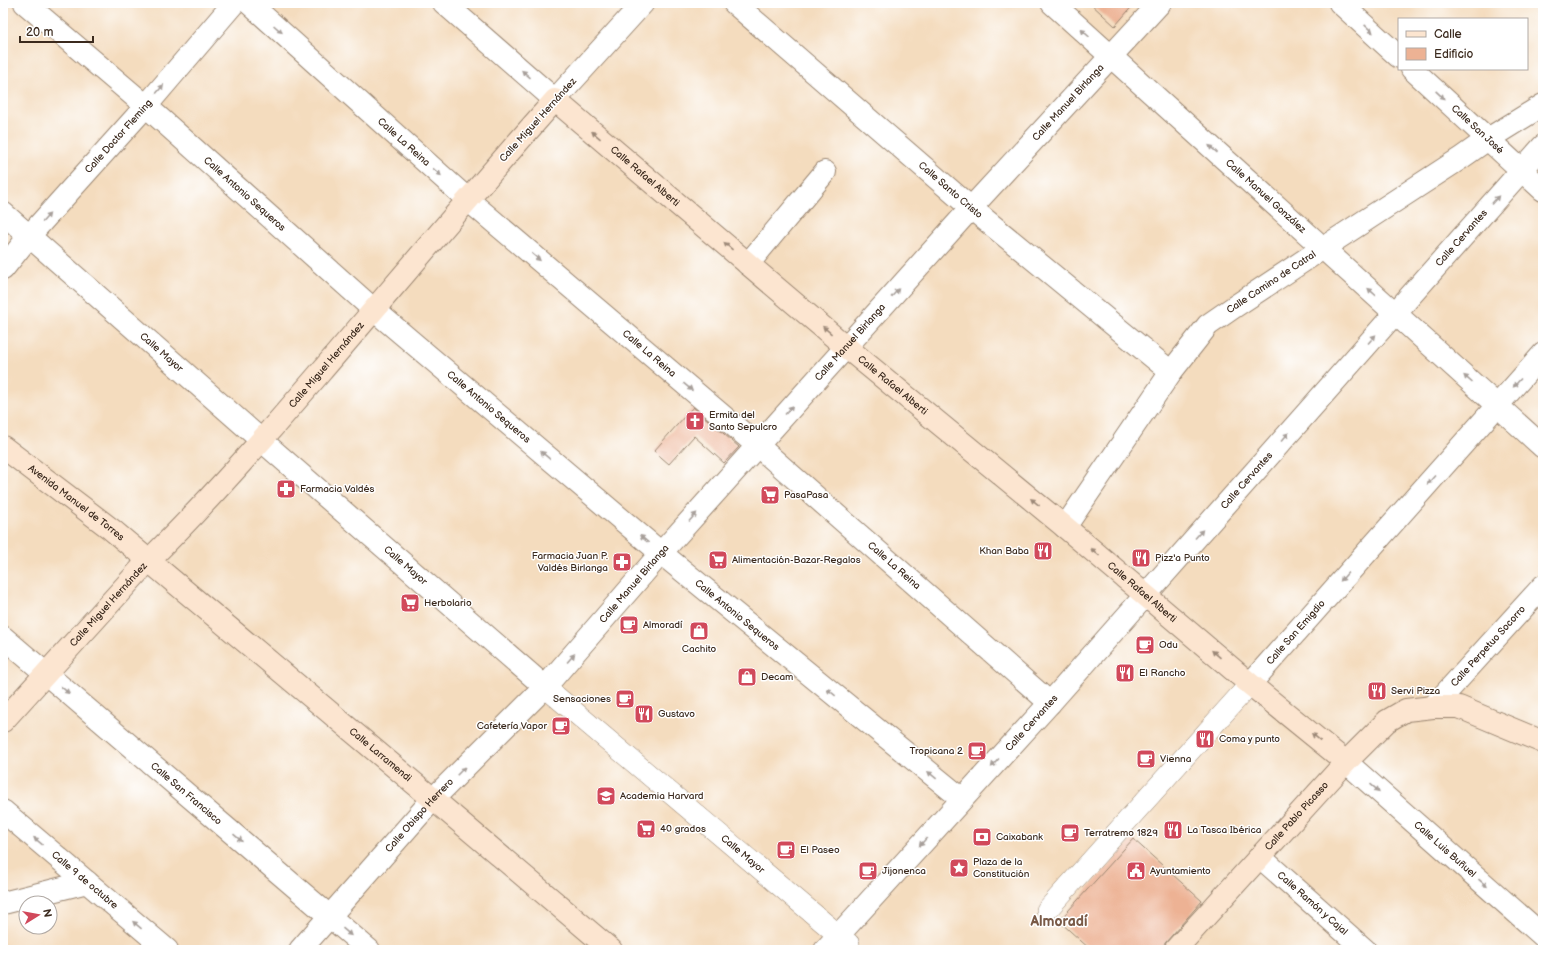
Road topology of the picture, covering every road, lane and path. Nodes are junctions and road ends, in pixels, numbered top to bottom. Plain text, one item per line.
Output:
1 (25, 3) edge
2 (234, 3) edge
3 (249, 3) edge
4 (444, 3) edge
5 (643, 3) edge
6 (734, 3) edge
7 (1052, 3) edge
8 (1160, 3) edge
9 (1340, 3) edge
10 (1111, 56) junction
11 (1398, 56) edge
12 (1413, 70) edge
13 (555, 100) junction
14 (1543, 105) edge
15 (146, 106) junction
16 (1488, 139) junction
17 (1543, 146) edge
18 (1522, 170) junction
19 (825, 172) dead end
20 (1543, 190) edge
21 (467, 199) junction
22 (971, 208) junction
23 (3, 212) edge
24 (30, 235) junction
25 (1323, 248) junction
26 (748, 264) junction
27 (3, 269) edge
28 (374, 310) junction
29 (1395, 313) junction
30 (846, 347) junction
31 (1543, 354) edge
32 (1171, 372) junction
33 (1497, 405) junction
34 (261, 440) junction
35 (758, 446) junction
36 (3, 447) edge
37 (1543, 447) edge
38 (1065, 527) junction
39 (660, 553) junction
40 (148, 561) junction
41 (1543, 586) edge
42 (1146, 595) junction
43 (3, 637) edge
44 (45, 674) junction
45 (1250, 684) junction
46 (545, 687) junction
47 (1050, 703) junction
48 (1433, 707) junction
49 (3, 721) edge
50 (1543, 742) edge
51 (1346, 762) junction
52 (433, 799) junction
53 (956, 806) junction
54 (3, 811) edge
55 (1260, 857) junction
56 (87, 882) junction
57 (3, 903) edge
58 (1047, 910) dead end
59 (330, 917) junction
60 (1543, 936) edge
61 (838, 943) edge
62 (167, 950) edge
63 (300, 950) edge
64 (369, 950) edge
65 (610, 950) edge
66 (1175, 950) edge
67 (1365, 950) edge

1 - 15 street, Calle Antonio Sequeros
15 -> 2 street, Calle Doctor Fleming
3 -> 21 street, Calle La Reina
13 -> 4 street, Calle Rafael Alberti
5 - 13 street, Calle Miguel Hernández
6 - 22 street, Calle Santo Cristo
10 -> 7 street, Calle Manuel González
8 - 10 street, Calle Manuel Birlanga
9 -> 11 street
10 - 22 street, Calle Manuel Birlanga
25 -> 10 street, Calle Manuel González
12 -> 16 street, Calle San José
13 - 21 main road, Calle Miguel Hernández
26 -> 13 main road, Calle Rafael Alberti
14 - 16 street, Calle Camino de Catral
24 -> 15 street, Calle Doctor Fleming
15 - 28 street, Calle Antonio Sequeros
16 - 18 street, Calle San José
16 - 25 street, Calle Camino de Catral
17 - 18 street, Calle Cervantes
18 - 20 street, Calle San José
29 -> 18 street, Calle Cervantes
19 - 26 street
21 - 28 main road, Calle Miguel Hernández
21 -> 35 street, Calle La Reina
30 -> 22 street, Calle Manuel Birlanga
22 - 32 street, Calle Santo Cristo
23 - 24 street, Calle Mayor
24 - 27 street, Calle Doctor Fleming
24 - 34 street, Calle Mayor
29 -> 25 street, Calle Manuel González
25 - 32 street, Calle Camino de Catral
30 -> 26 main road, Calle Rafael Alberti
28 - 34 main road, Calle Miguel Hernández
39 -> 28 street, Calle Antonio Sequeros
33 -> 29 street, Calle Manuel González
42 -> 29 street, Calle Cervantes
35 -> 30 street, Calle Manuel Birlanga
38 -> 30 main road, Calle Rafael Alberti
31 -> 33 street, Calle San Emigdio
32 - 38 street, Calle Camino de Catral
33 - 37 street, Calle Manuel González
33 -> 45 street, Calle San Emigdio
34 - 40 main road, Calle Miguel Hernández
34 - 46 street, Calle Mayor
39 -> 35 street, Calle Manuel Birlanga
35 - 47 street, Calle La Reina
36 - 40 main road, Avenida Manuel de Torres
42 -> 38 main road, Calle Rafael Alberti
46 -> 39 street, Calle Manuel Birlanga
53 -> 39 street, Calle Antonio Sequeros
40 - 44 main road, Calle Miguel Hernández
40 - 52 main road, Calle Larramendi
41 - 48 street, Calle Perpetuo Socorro
45 -> 42 main road, Calle Rafael Alberti
42 - 47 street, Calle Cervantes
43 - 44 street, Calle San Francisco
44 - 49 main road, Calle Miguel Hernández
44 -> 59 street, Calle San Francisco
51 -> 45 main road, Calle Rafael Alberti
45 - 58 street, Calle San Emigdio
52 -> 46 street, Calle Obispo Herrero
46 - 61 street, Calle Mayor
47 -> 53 street, Calle Cervantes
48 - 50 main road, Calle Pablo Picasso
48 - 51 main road, Calle Pablo Picasso
51 - 55 main road, Calle Pablo Picasso
51 -> 60 street, Calle Luis Buñuel
52 - 59 street, Calle Obispo Herrero
52 - 65 main road, Calle Larramendi
53 -> 61 street
56 -> 54 street, Calle 9 de octubre
55 - 66 main road, Calle Pablo Picasso
55 - 67 street, Calle Ramón y Cajal
56 - 57 street
62 -> 56 street, Calle 9 de octubre
59 - 63 street, Calle Obispo Herrero
59 -> 64 street, Calle San Francisco

